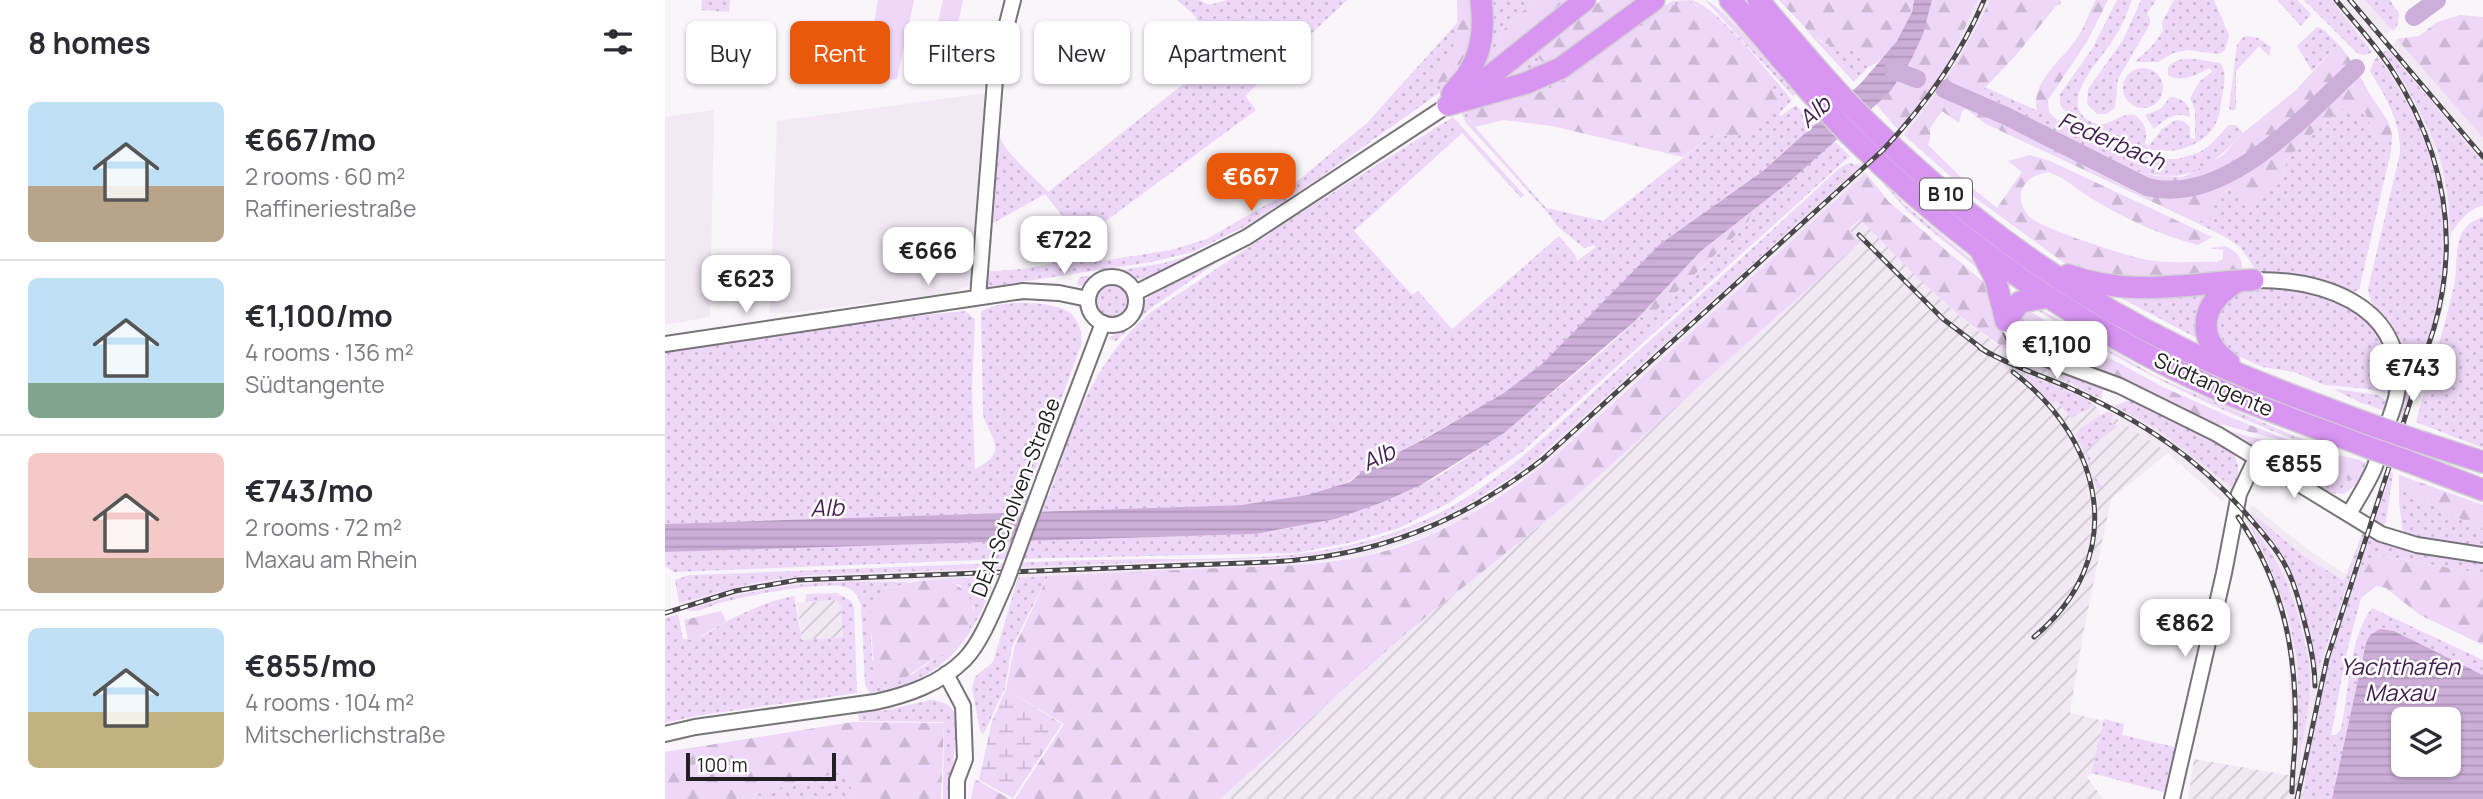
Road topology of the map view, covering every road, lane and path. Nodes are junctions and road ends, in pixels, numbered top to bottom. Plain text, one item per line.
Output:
1 (1013, 0) edge
2 (1481, 0) edge
3 (1585, 0) edge
4 (1654, 0) edge
5 (1716, 0) edge
6 (1730, 0) edge
7 (1752, 9) edge
8 (1446, 106) junction
9 (1862, 132) junction
10 (1979, 248) junction
11 (2026, 257) junction
12 (2244, 281) junction
13 (1135, 293) junction
14 (978, 297) junction
15 (2049, 298) junction
16 (1088, 299) junction
17 (2007, 321) junction
18 (1103, 323) junction
19 (665, 345) edge
20 (2252, 380) junction
21 (2257, 456) junction
22 (2483, 462) edge
23 (2483, 490) edge
24 (2350, 514) junction
25 (2483, 555) edge
26 (946, 674) junction
27 (665, 734) edge
28 (957, 799) edge
29 (2172, 799) edge

1 - 14 street
2 - 8 highway
3 - 8 highway
4 - 8 highway
5 - 7 highway
6 - 7 highway, Südtangente / B 10
7 - 9 highway, Südtangente / B 10
7 - 9 highway, Südtangente / B 10
8 - 13 street
9 - 10 highway, Südtangente / B 10
9 - 11 highway, Südtangente / B 10
10 - 15 highway, Südtangente / B 10
10 - 17 highway
11 - 12 highway
11 - 20 highway, Südtangente / B 10
12 - 20 highway
12 - 24 street
13 - 16 street
13 - 18 street
14 - 16 street
14 - 19 street
15 - 17 highway
15 - 23 highway, Südtangente / B 10, bridge
16 - 18 street
17 - 21 street
18 - 26 street, DEA-Scholven-Straße, bridge
20 - 22 highway, Südtangente / B 10, bridge
21 - 24 street
21 - 29 street
24 - 25 street
26 - 27 street, DEA-Scholven-Straße
26 - 28 street

